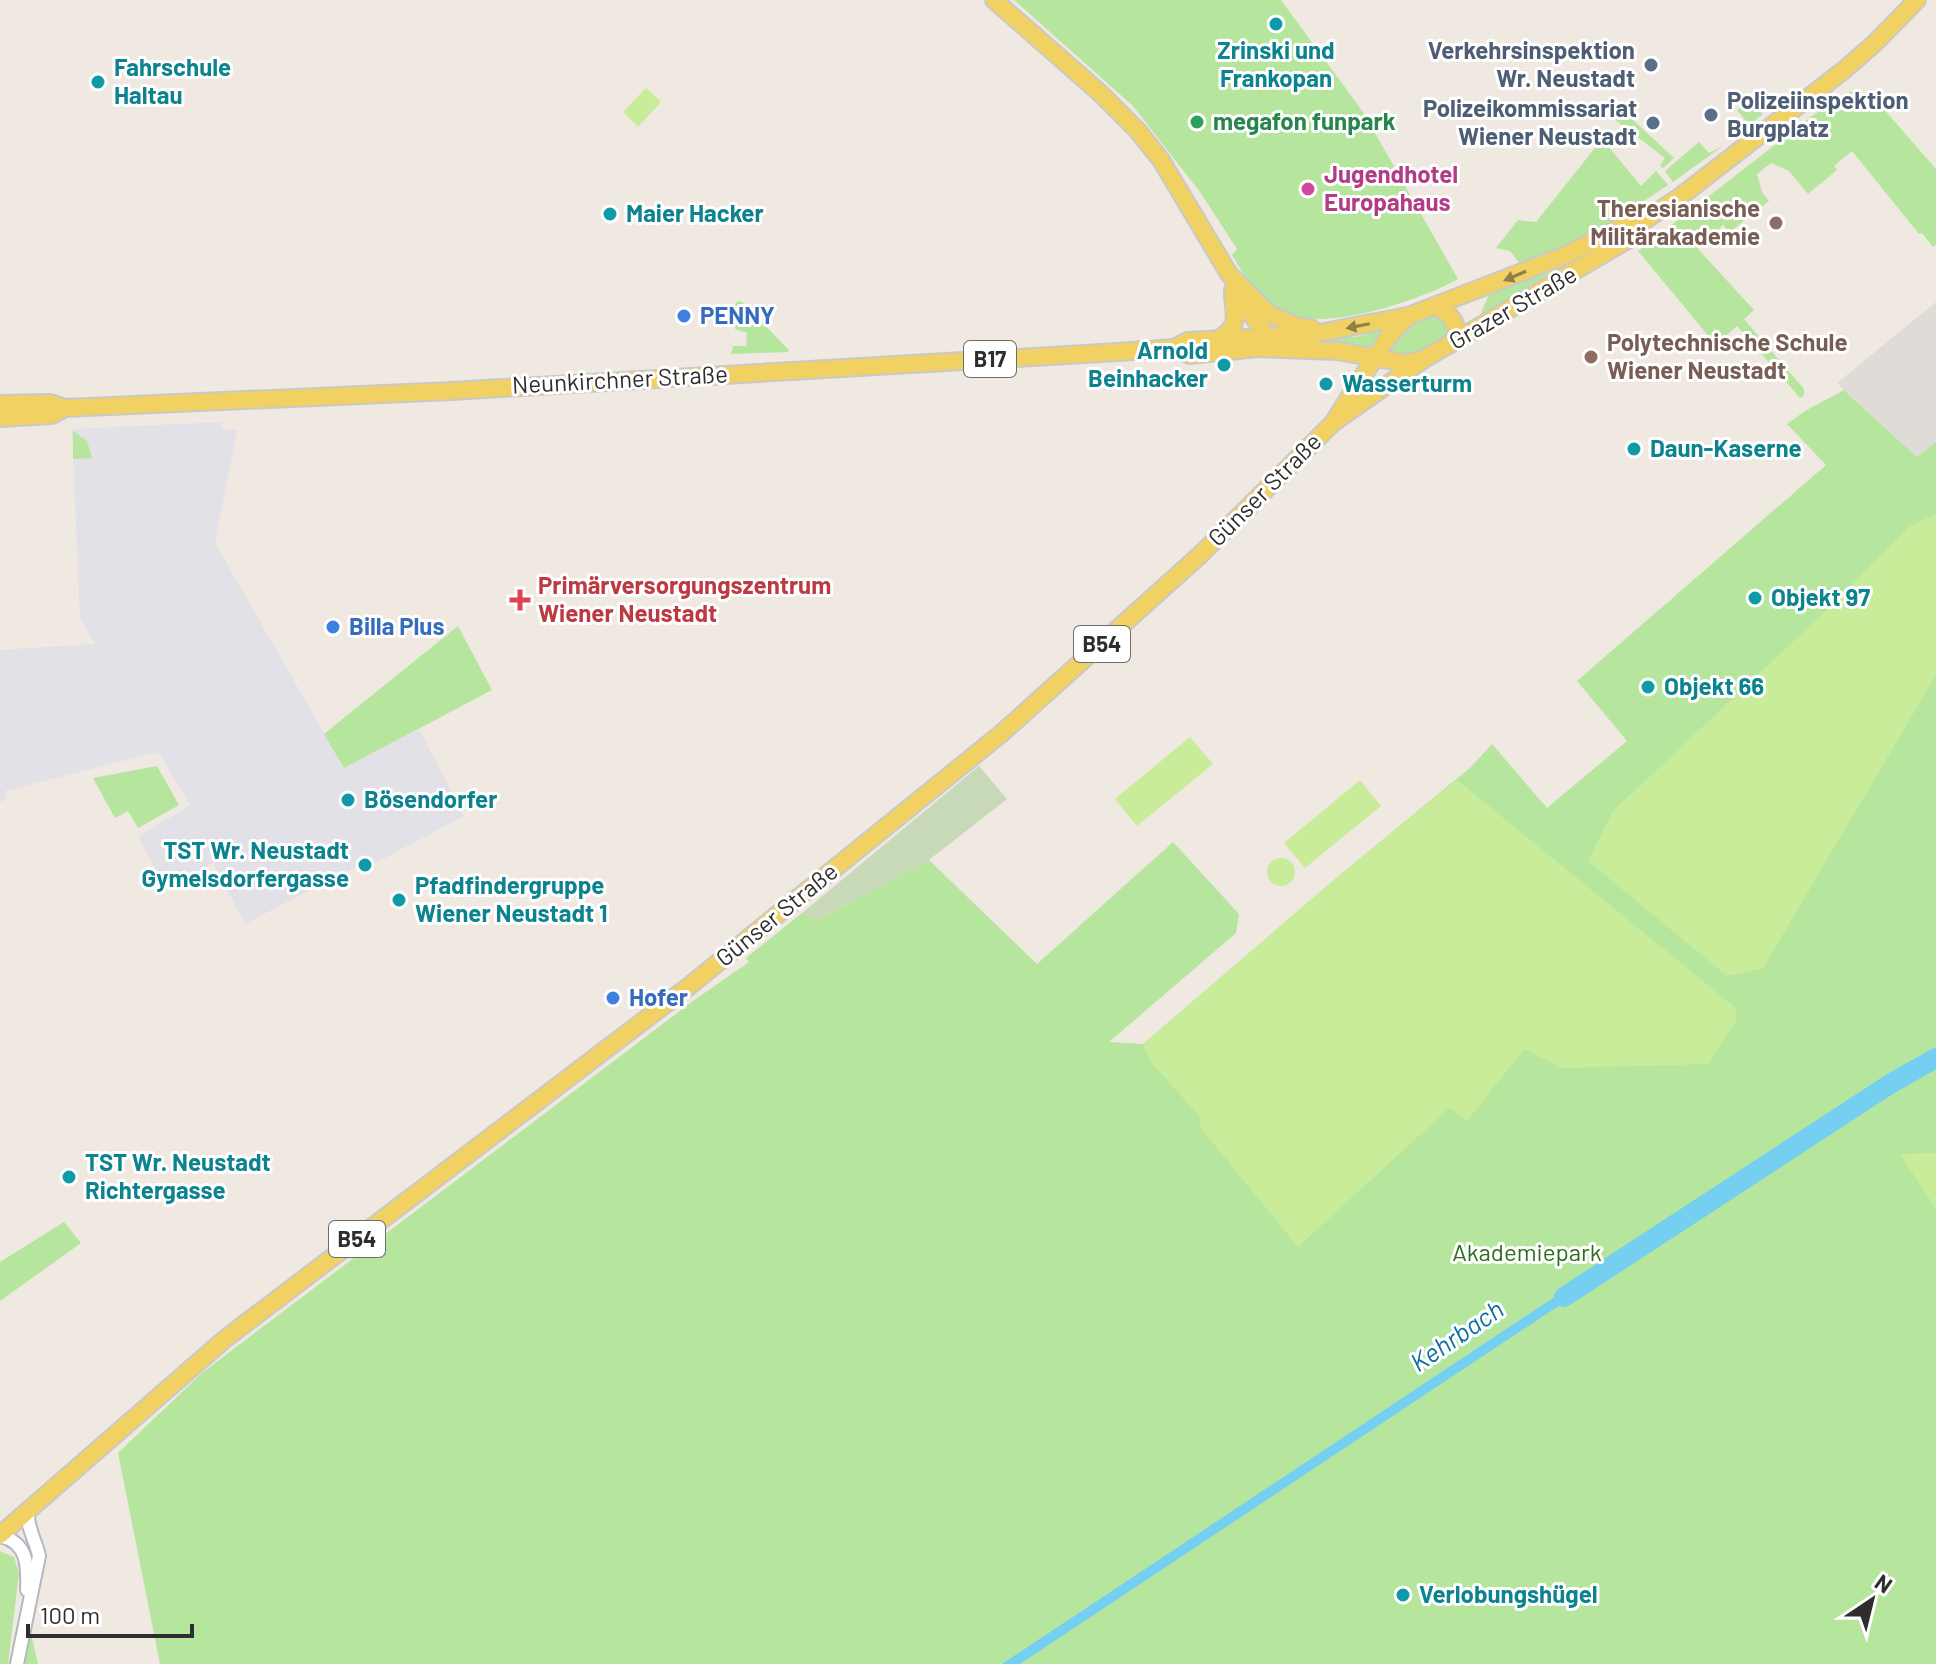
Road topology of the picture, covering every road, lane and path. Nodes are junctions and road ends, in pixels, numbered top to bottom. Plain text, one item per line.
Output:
1 (994, 0) edge
2 (1917, 0) edge
3 (1638, 225) junction
4 (1230, 281) junction
5 (1436, 306) junction
6 (1269, 314) junction
7 (1408, 316) junction
8 (1320, 331) junction
9 (1220, 338) junction
10 (1262, 342) junction
11 (1448, 346) junction
12 (1174, 348) junction
13 (1337, 351) junction
14 (1376, 359) junction
15 (1424, 359) junction
16 (1354, 390) junction
17 (0, 404) edge
18 (65, 408) junction
19 (0, 418) edge
20 (1333, 423) junction
21 (28, 1511) junction
22 (0, 1535) edge
23 (26, 1612) junction
24 (17, 1664) edge

1 - 4 main road
2 - 3 main road, Grazer Straße / B17
3 -> 5 main road, Grazer Straße / B17
3 - 11 main road, Grazer Straße / B17
4 - 6 main road
4 - 9 main road
4 - 10 main road
5 - 7 main road, Grazer Straße / B17
5 - 11 main road
6 - 8 main road
6 - 10 main road
7 -> 8 main road, Neunkirchner Straße / B17
7 - 14 main road
8 - 10 main road, Neunkirchner Straße / B17
9 - 10 main road, Neunkirchner Straße / B17
9 - 12 main road, Neunkirchner Straße / B17
10 - 12 main road, Neunkirchner Straße / B17
10 - 13 main road, B17
11 - 15 main road, Grazer Straße / B17
12 - 18 main road, Neunkirchner Straße / B17
13 - 14 main road, B17
13 - 16 main road
14 - 15 main road, B17
14 - 16 main road, B54
15 - 20 main road, B54
16 - 20 main road, B54
17 - 18 main road, Neunkirchner Straße / B17
18 - 19 main road, Neunkirchner Straße / B17
20 - 21 main road, Günser Straße / B54
21 - 22 main road, B54
21 - 23 street
22 - 23 street
23 - 24 street

